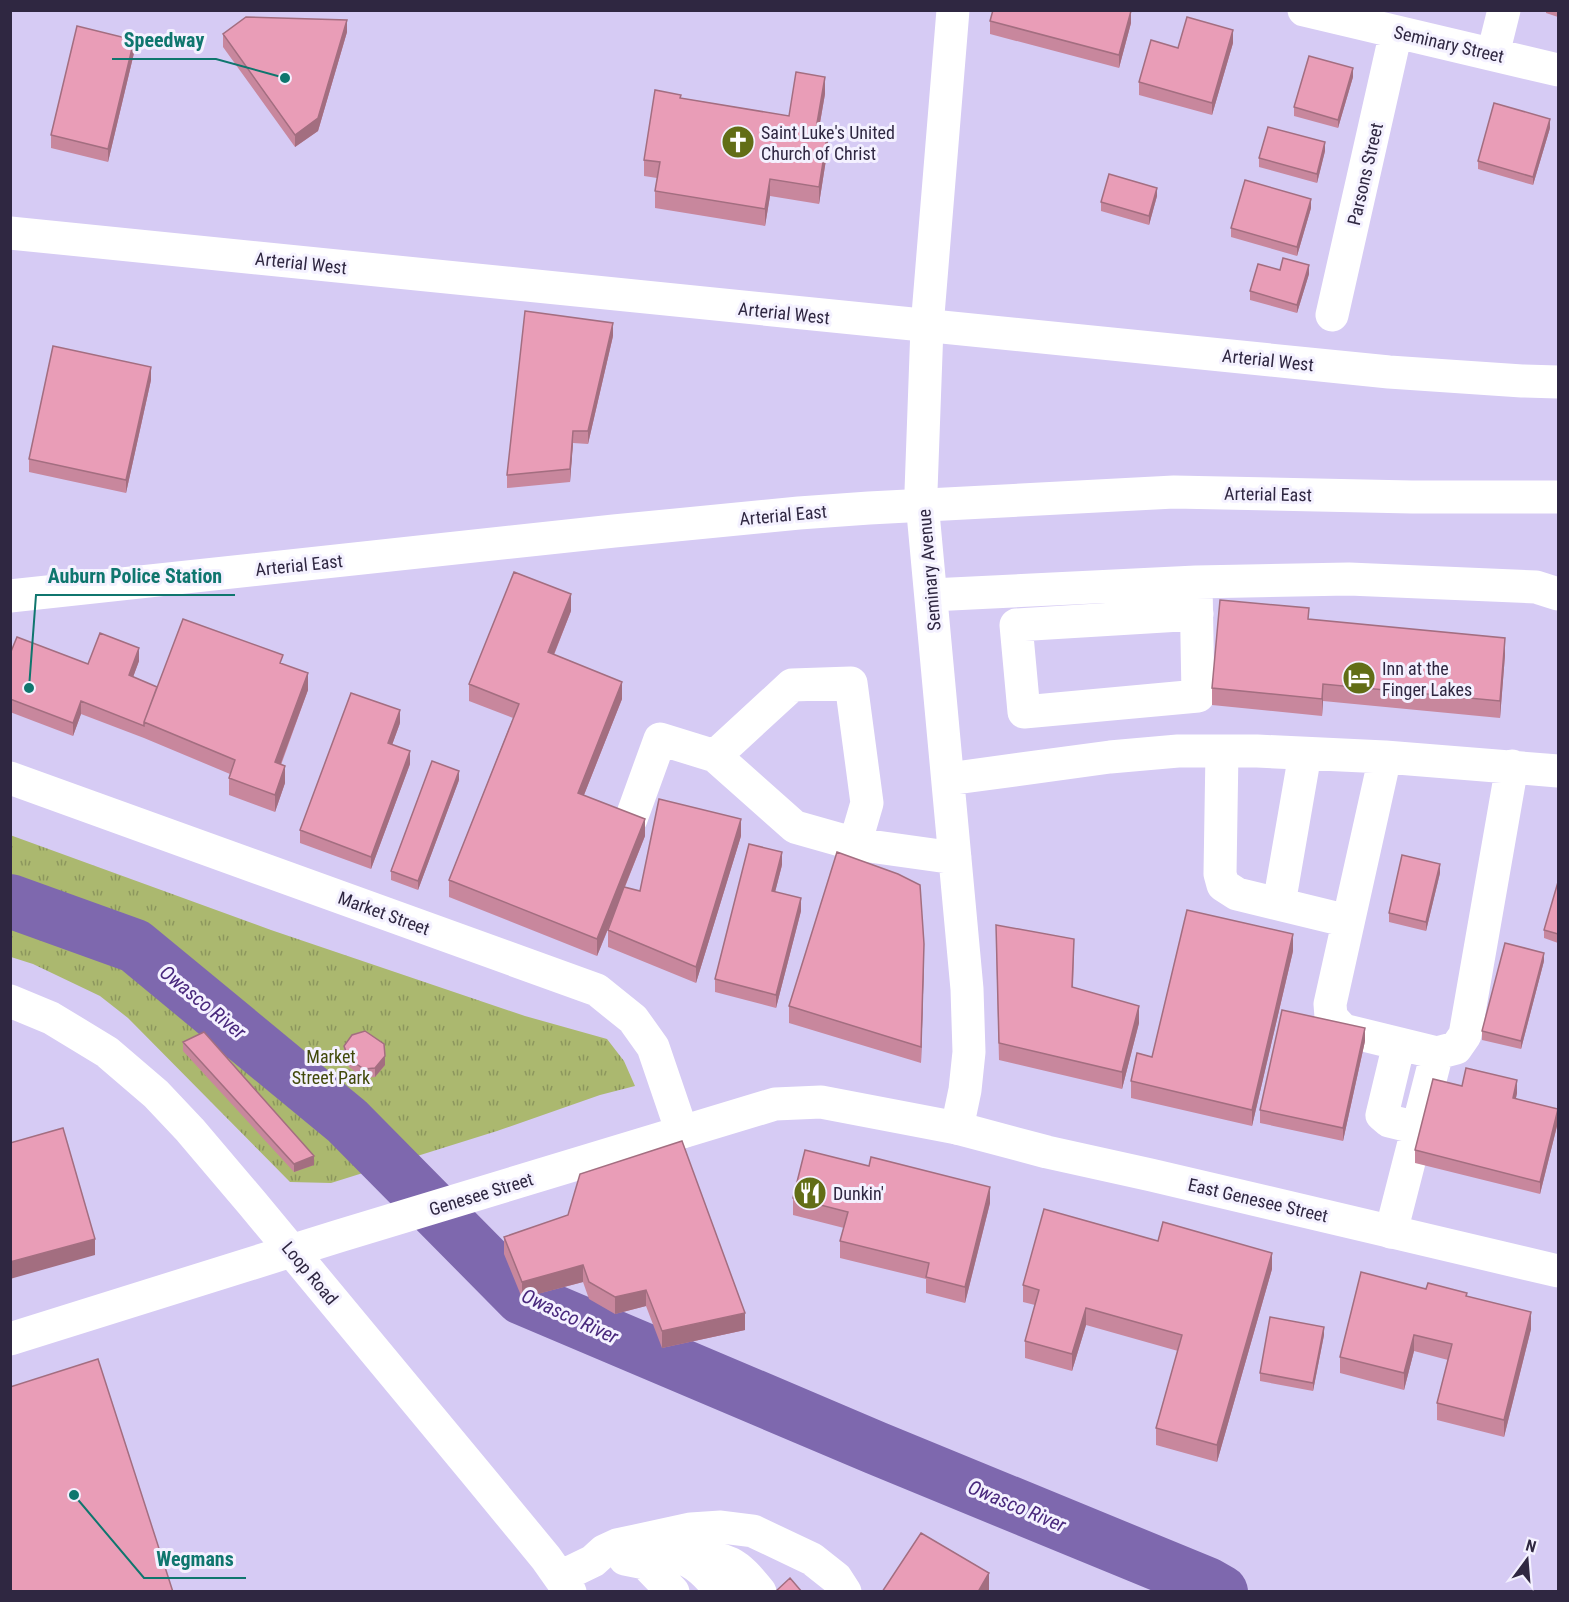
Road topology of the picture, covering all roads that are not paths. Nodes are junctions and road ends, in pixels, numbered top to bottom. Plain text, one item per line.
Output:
1 (953, 10) edge
2 (1304, 10) edge
3 (1504, 10) edge
4 (1377, 23) edge
5 (1493, 54) junction
6 (1558, 70) edge
7 (10, 233) edge
8 (1332, 315) dead end
9 (927, 327) junction
10 (1558, 382) edge
11 (1558, 497) edge
12 (924, 504) junction
13 (1196, 582) junction
14 (1558, 594) edge
15 (932, 595) junction
16 (10, 596) edge
17 (1197, 614) junction
18 (1222, 751) junction
19 (1305, 754) junction
20 (715, 756) junction
21 (1385, 757) junction
22 (1512, 766) junction
23 (1558, 771) edge
24 (10, 778) edge
25 (948, 779) junction
26 (631, 819) edge
27 (855, 844) junction
28 (955, 858) junction
29 (1279, 904) junction
30 (1348, 921) junction
31 (10, 1001) edge
32 (1399, 1044) junction
33 (1437, 1053) junction
34 (957, 1128) junction
35 (1418, 1128) junction
36 (682, 1132) junction
37 (1391, 1232) junction
38 (291, 1251) junction
39 (1558, 1271) edge
40 (10, 1339) edge
41 (695, 1558) junction
42 (625, 1559) junction
43 (593, 1561) junction
44 (565, 1584) edge
45 (673, 1592) edge
46 (722, 1592) edge
47 (741, 1592) edge
48 (760, 1592) edge
49 (780, 1592) edge
50 (845, 1592) edge

1 - 9 main road, Seminary Avenue
2 - 4 main road, Seminary Street
3 - 5 main road
4 - 5 main road, Seminary Street
4 - 8 main road, Parsons Street
5 - 6 main road, Seminary Street
7 - 9 main road, Arterial West
9 - 10 main road, Arterial West
9 - 12 main road, Seminary Avenue
11 - 12 main road, Arterial East
12 - 15 main road, Seminary Avenue
12 - 16 main road, Arterial East
13 - 14 main road
13 - 15 main road
13 - 17 main road
15 - 25 main road, Seminary Avenue
17 - 17 main road
18 - 19 main road
18 - 25 main road
18 - 29 main road
19 - 21 main road
19 - 29 main road
20 - 26 main road
20 - 27 main road
20 - 27 main road
21 - 22 main road
21 - 30 main road
22 - 23 main road
22 - 33 main road
24 - 36 main road, Market Street
25 - 28 main road, Seminary Avenue
27 - 28 main road
28 - 34 main road, Seminary Avenue
29 - 30 main road
30 - 32 main road
31 - 38 main road, Loop Road
32 - 33 main road
32 - 35 main road
33 - 35 main road
34 - 36 main road, Genesee Street
34 - 37 main road, East Genesee Street
35 - 37 main road
36 - 38 main road, Genesee Street
37 - 39 main road, East Genesee Street
38 - 40 main road, Genesee Street
38 - 44 main road, Loop Road
41 - 42 main road
41 - 46 main road
41 - 47 main road
41 - 48 main road
41 - 49 main road
42 - 43 main road
42 - 45 main road
43 - 44 main road
43 - 50 main road

